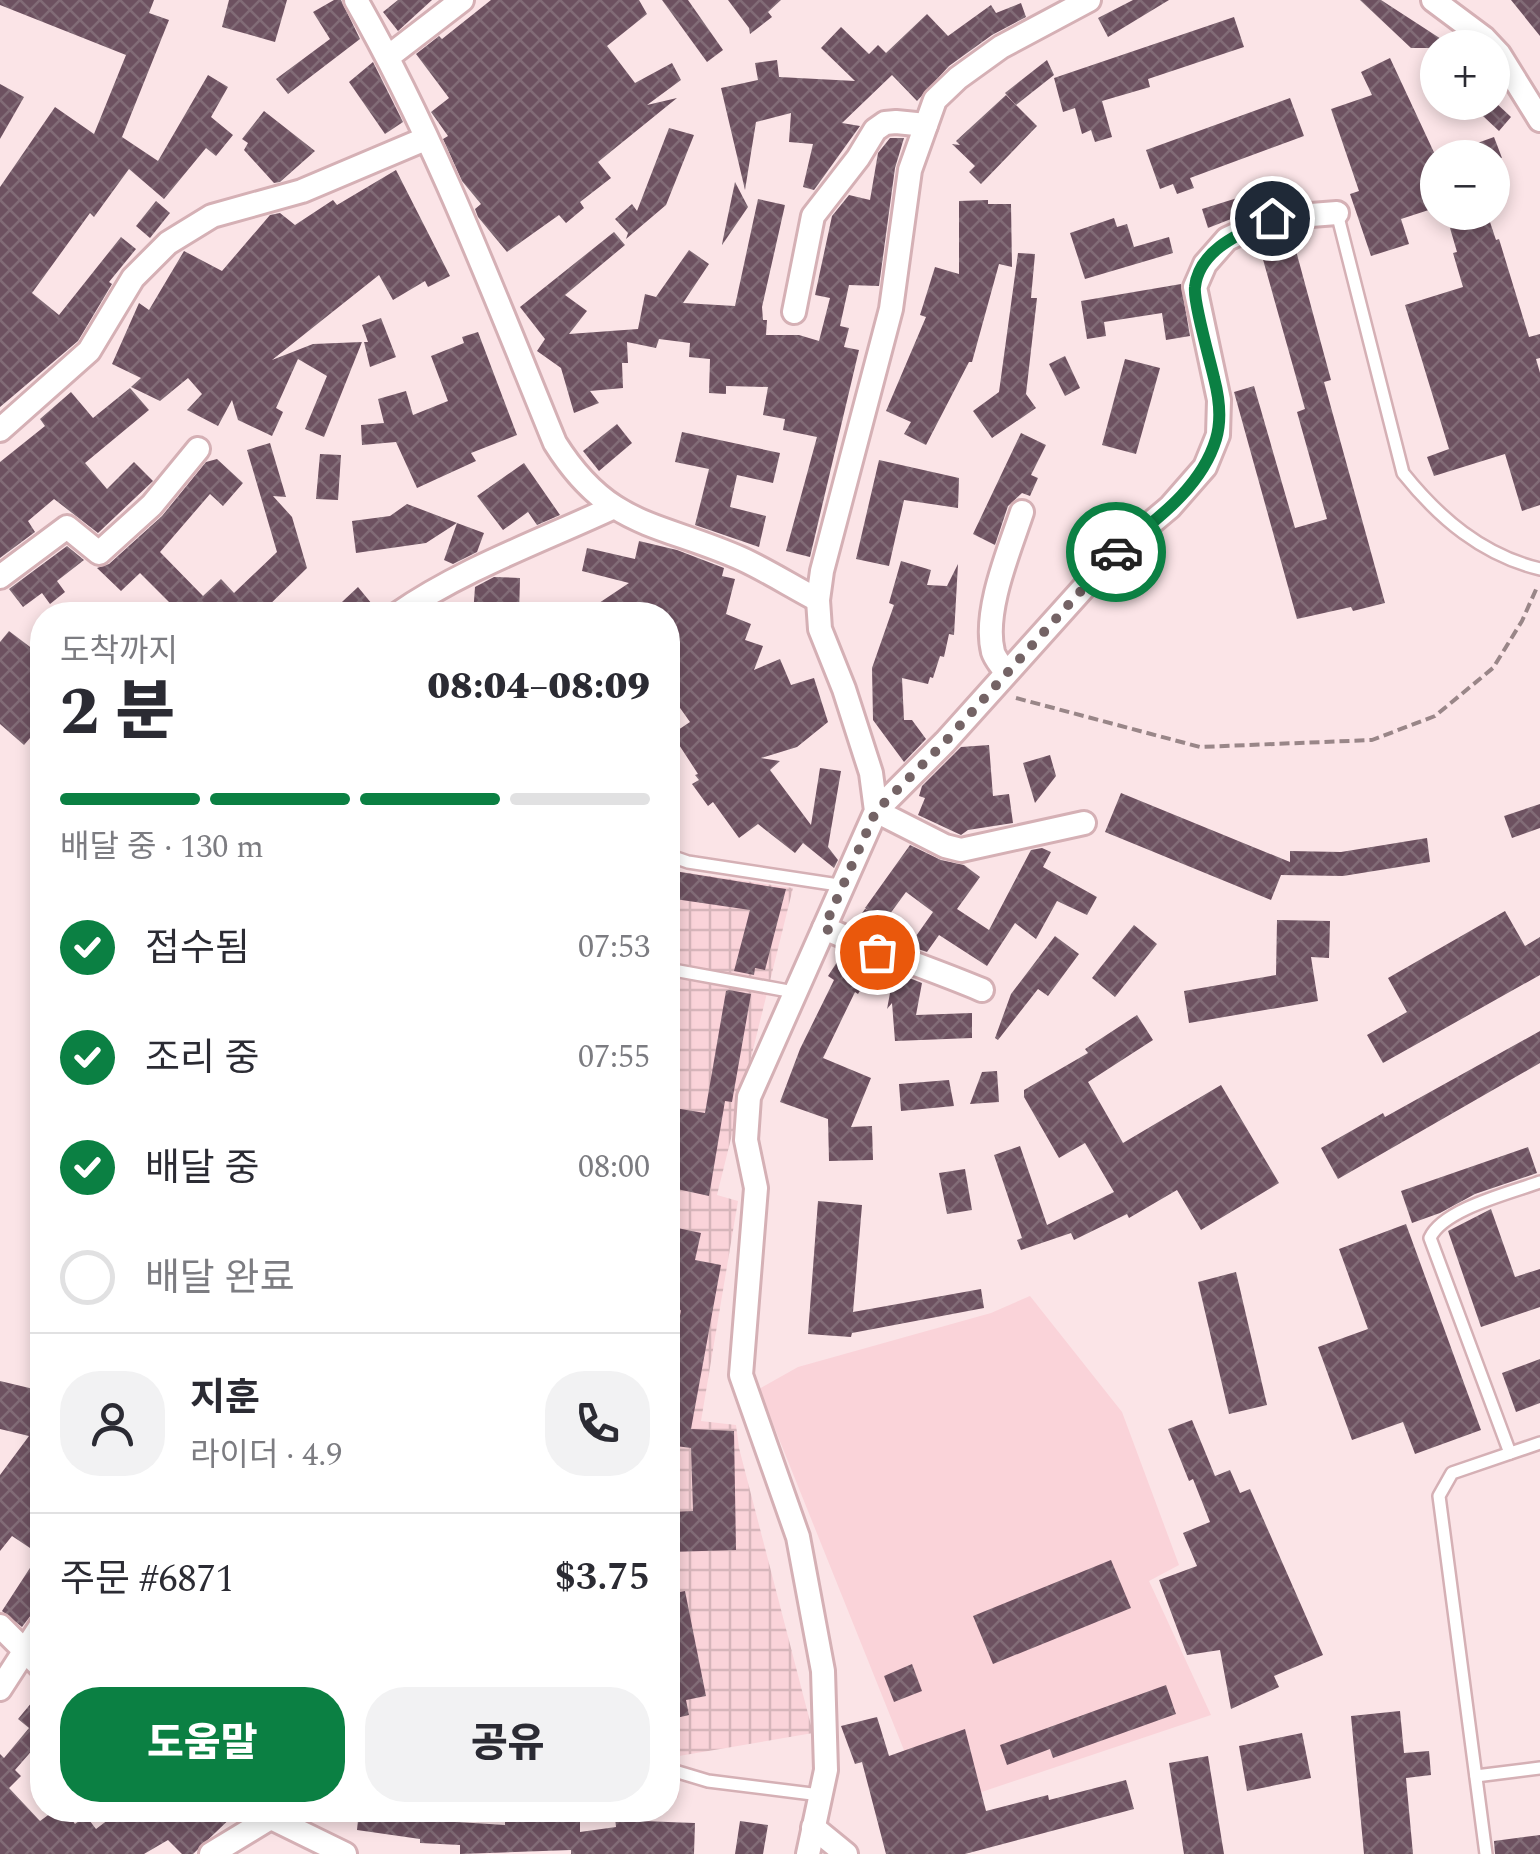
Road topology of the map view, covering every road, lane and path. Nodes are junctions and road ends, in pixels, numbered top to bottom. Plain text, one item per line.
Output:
1 (356, 0) edge
2 (462, 0) edge
3 (1089, 0) edge
4 (1432, 0) edge
5 (388, 58) junction
6 (1540, 120) edge
7 (926, 125) junction
8 (425, 139) junction
9 (1336, 213) joint
10 (794, 312) dead end
11 (0, 430) edge
12 (198, 449) dead end
13 (614, 508) junction
14 (1022, 512) dead end
15 (1540, 569) edge
16 (0, 577) edge
17 (1540, 580) edge
18 (818, 600) junction
19 (414, 602) edge
20 (999, 680) junction
21 (876, 811) junction
22 (1084, 823) dead end
23 (680, 859) edge
24 (845, 886) junction
25 (824, 928) junction
26 (680, 972) edge
27 (982, 990) dead end
28 (794, 992) junction
29 (1540, 1182) edge
30 (1540, 1443) edge
31 (1510, 1453) junction
32 (0, 1626) edge
33 (30, 1655) edge
34 (30, 1664) edge
35 (0, 1689) edge
36 (1540, 1768) edge
37 (680, 1772) edge
38 (1476, 1776) junction
39 (820, 1795) junction
40 (252, 1822) edge
41 (279, 1822) edge
42 (814, 1827) junction
43 (211, 1854) edge
44 (346, 1854) edge
45 (808, 1854) edge
46 (846, 1854) edge
47 (1486, 1854) edge

1 - 5 street
2 - 5 street
3 - 7 street
4 - 6 street
5 - 8 street
7 - 10 street
7 - 18 street
8 - 11 street
8 - 13 street
9 - 15 lane
9 - 20 street
12 - 16 street
13 - 18 street
13 - 19 street
14 - 20 street
17 - 20 path
18 - 21 street
20 - 21 street
21 - 22 street
21 - 24 street
23 - 24 lane
24 - 25 street
25 - 27 street
25 - 28 street
26 - 28 lane
28 - 39 street
29 - 31 lane
30 - 31 lane
31 - 38 lane
32 - 33 street
34 - 35 street
36 - 38 lane
37 - 39 lane
38 - 47 lane
39 - 42 street
40 - 43 street
41 - 44 street
42 - 45 street
42 - 46 street

